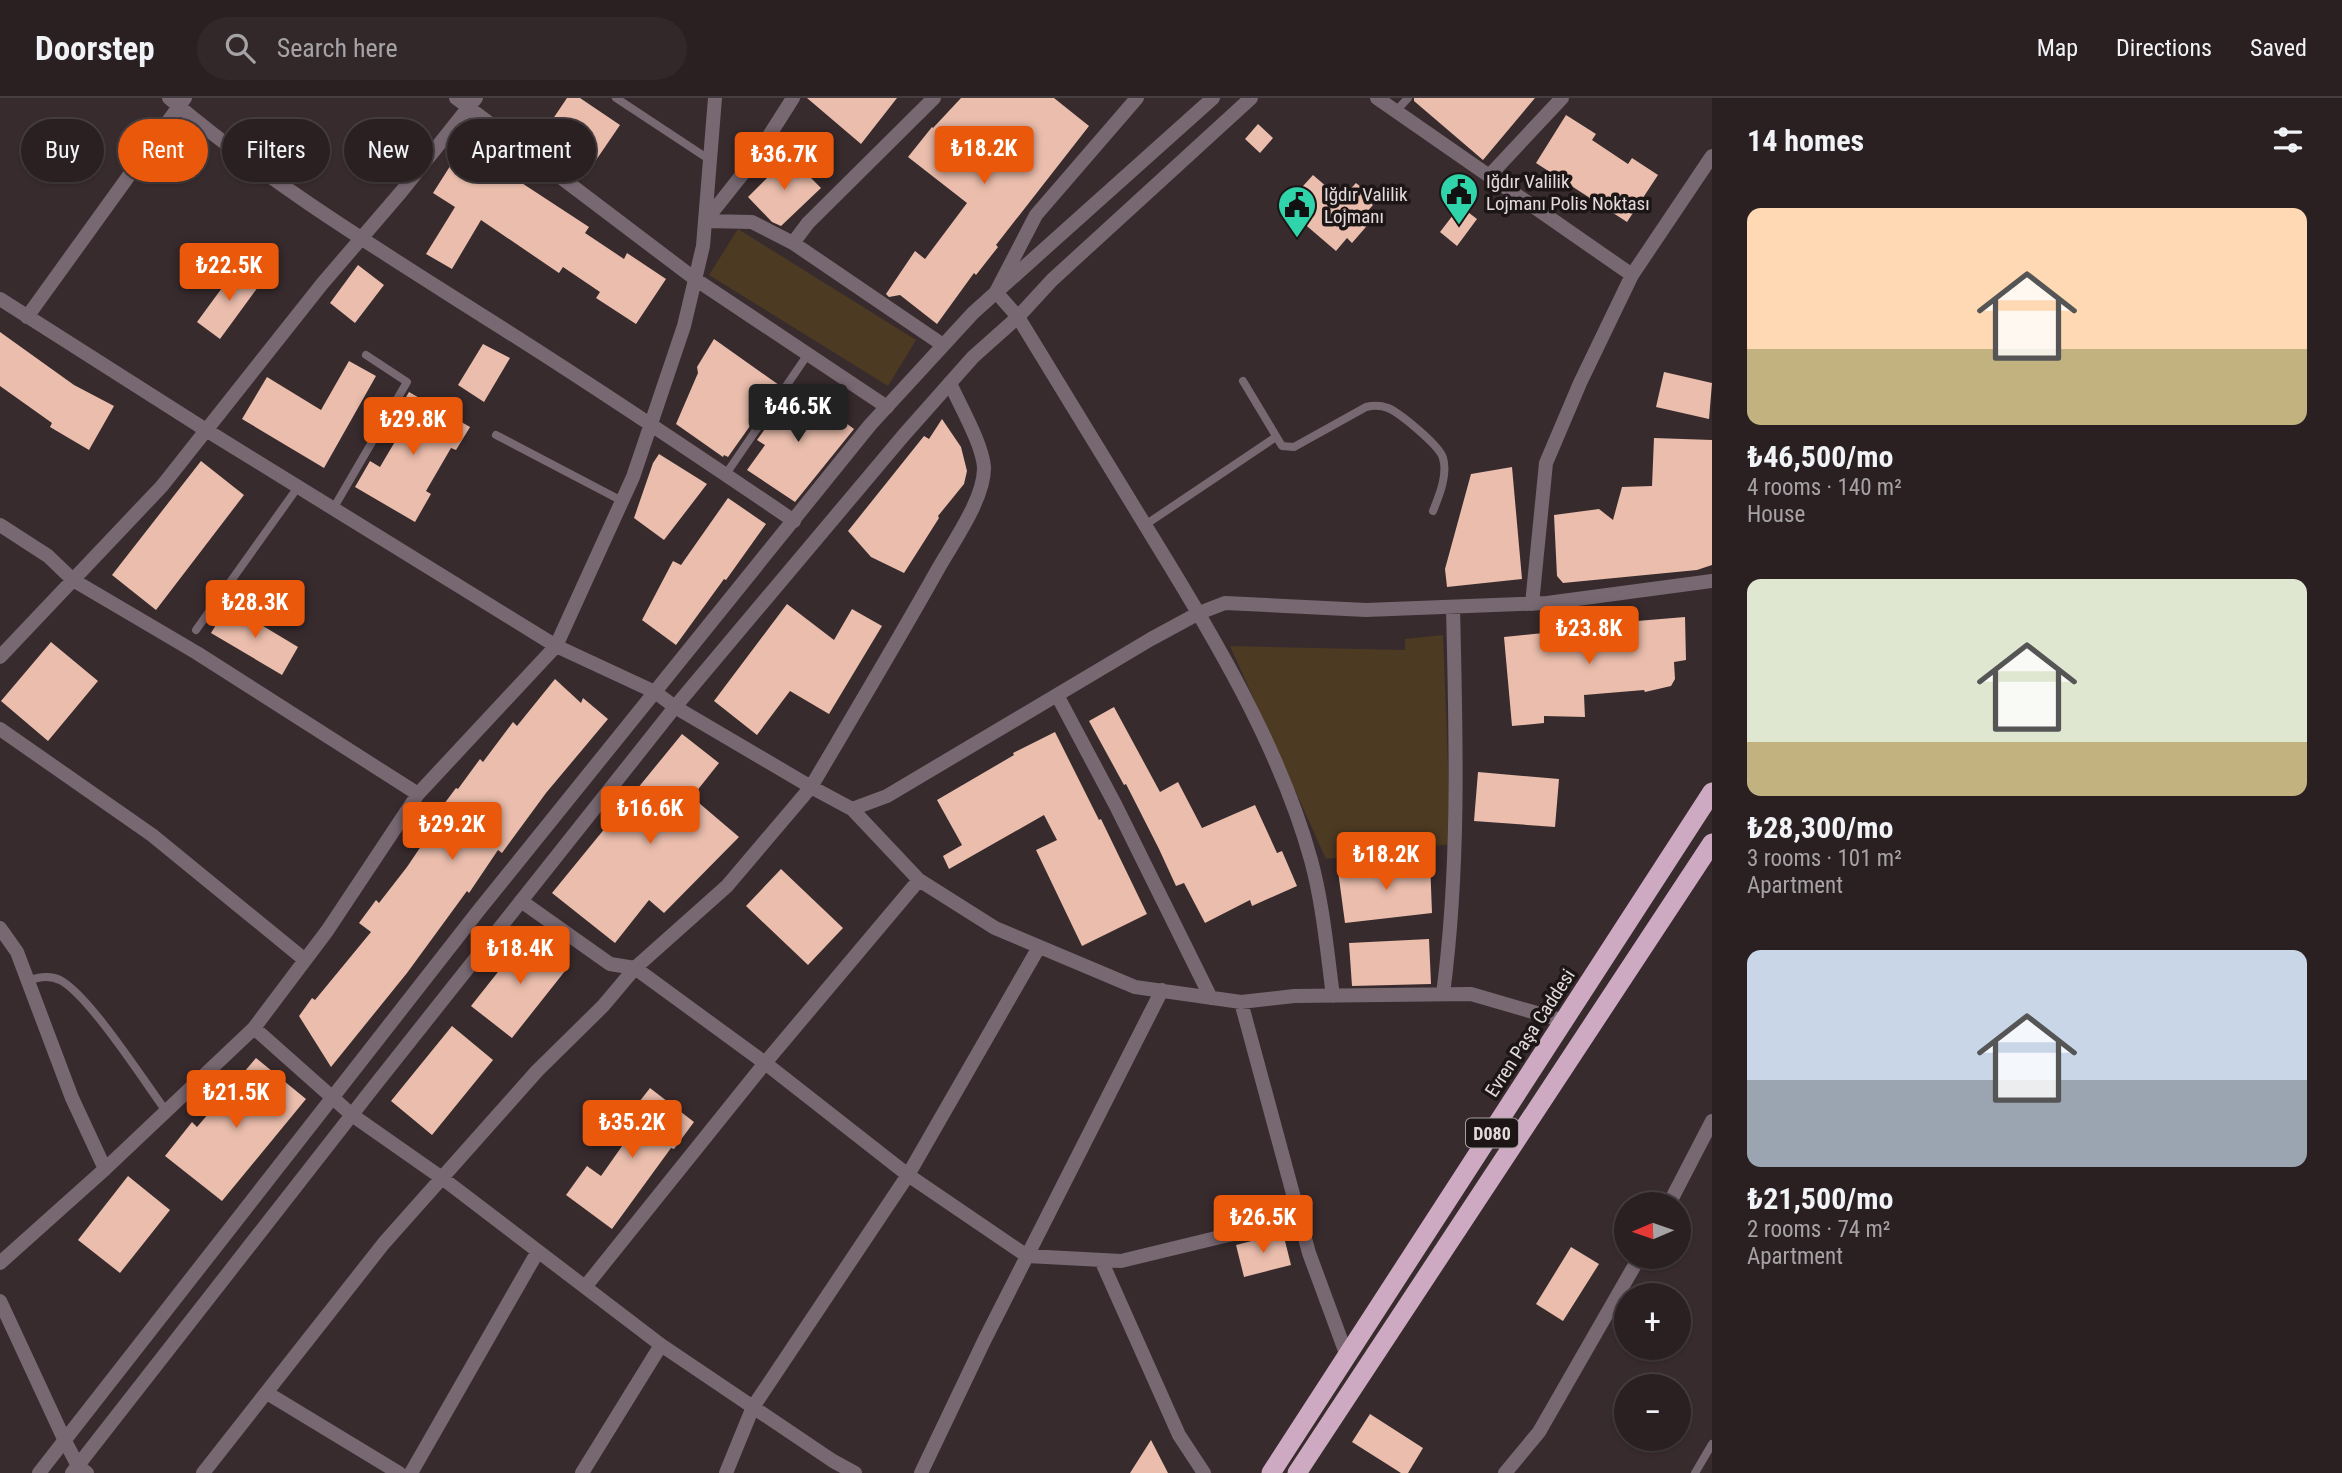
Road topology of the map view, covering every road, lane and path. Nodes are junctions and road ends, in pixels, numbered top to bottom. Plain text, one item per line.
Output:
1 (616, 98) edge
2 (715, 98) edge
3 (793, 98) edge
4 (934, 98) edge
5 (1137, 98) edge
6 (1213, 98) edge
7 (1377, 98) edge
8 (1408, 98) edge
9 (1562, 98) edge
10 (1247, 99) edge
11 (177, 101) edge
12 (466, 101) edge
13 (1396, 111) junction
14 (1712, 156) edge
15 (710, 160) junction
16 (1489, 176) junction
17 (706, 221) junction
18 (361, 239) junction
19 (793, 243) junction
20 (1632, 275) junction
21 (695, 279) junction
22 (996, 292) junction
23 (0, 299) edge
24 (27, 317) junction
25 (1018, 317) junction
26 (943, 345) junction
27 (808, 354) junction
28 (366, 355) dead end
29 (1243, 381) dead end
30 (950, 383) junction
31 (887, 407) junction
32 (652, 423) junction
33 (206, 430) junction
34 (496, 435) dead end
35 (1276, 437) junction
36 (726, 474) junction
37 (298, 487) junction
38 (622, 501) junction
39 (333, 509) junction
40 (1433, 511) dead end
41 (794, 522) junction
42 (1145, 524) junction
43 (0, 525) edge
44 (73, 580) junction
45 (1712, 581) edge
46 (1532, 604) junction
47 (1453, 607) junction
48 (1199, 613) junction
49 (195, 630) dead end
50 (556, 646) junction
51 (0, 657) edge
52 (655, 692) junction
53 (1057, 695) junction
54 (675, 707) junction
55 (0, 729) edge
56 (811, 787) junction
57 (1712, 792) edge
58 (418, 794) junction
59 (852, 809) junction
60 (1712, 843) edge
61 (919, 880) junction
62 (521, 901) junction
63 (0, 929) edge
64 (1039, 947) junction
65 (305, 960) junction
66 (635, 968) junction
67 (28, 981) junction
68 (1161, 990) junction
69 (1443, 994) junction
70 (1333, 996) junction
71 (1211, 998) junction
72 (1241, 1002) junction
73 (1564, 1021) junction
74 (254, 1028) junction
75 (765, 1063) junction
76 (332, 1097) junction
77 (166, 1111) junction
78 (352, 1115) junction
79 (1712, 1121) edge
80 (105, 1170) junction
81 (908, 1175) junction
82 (442, 1178) junction
83 (1674, 1192) edge
84 (1299, 1218) junction
85 (538, 1251) junction
86 (1027, 1256) junction
87 (1101, 1260) junction
88 (0, 1263) edge
89 (1633, 1269) edge
90 (585, 1287) junction
91 (0, 1301) edge
92 (662, 1345) junction
93 (1347, 1356) junction
94 (267, 1393) junction
95 (753, 1407) junction
96 (65, 1441) junction
97 (1712, 1444) edge
98 (79, 1470) edge
99 (39, 1473) edge
100 (204, 1473) edge
101 (398, 1473) edge
102 (411, 1473) edge
103 (582, 1473) edge
104 (726, 1473) edge
105 (855, 1473) edge
106 (921, 1473) edge
107 (1204, 1473) edge
108 (1270, 1473) edge
109 (1297, 1473) edge
110 (1505, 1473) edge
111 (1695, 1473) edge

1 - 15 lane
2 - 15 street
3 - 17 street
4 - 19 street
5 - 22 street
6 - 22 street
7 - 13 street
8 - 13 lane
9 - 16 street
10 - 25 street
11 - 18 street
11 - 24 street
12 - 18 street
12 - 21 street
13 - 16 street
14 - 20 street
15 - 17 street
16 - 20 street
17 - 19 street
17 - 21 street
18 - 32 street
18 - 33 street
19 - 26 street
20 - 46 street
21 - 27 street
21 - 32 street
22 - 25 street
22 - 26 street
23 - 24 street
24 - 33 street
25 - 30 street
25 - 42 street
26 - 31 street
27 - 31 street
27 - 36 lane
28 - 39 lane
29 - 35 lane
30 - 54 street
30 - 56 street
31 - 41 street
32 - 36 street
32 - 38 street
33 - 37 street
33 - 44 street
34 - 38 lane
35 - 40 lane
35 - 42 lane
36 - 41 street
37 - 39 street
37 - 49 lane
38 - 50 street
39 - 50 street
41 - 52 street
42 - 48 street
43 - 44 street
44 - 51 street
44 - 58 street
45 - 46 street
46 - 47 street
47 - 48 street
47 - 69 street
48 - 53 street
48 - 70 street
50 - 52 street
50 - 58 street
52 - 54 street
52 - 76 street
53 - 59 street
53 - 71 street
54 - 56 street
54 - 62 street
55 - 65 street
56 - 59 street
56 - 66 street
57 - 73 highway, Evren Paşa Caddesi / D080
58 - 65 street
59 - 61 street
60 - 109 highway, D080
61 - 64 street
61 - 75 street
62 - 66 street
62 - 78 street
63 - 67 street
64 - 68 street
64 - 81 street
65 - 74 street
66 - 75 street
66 - 82 street
67 - 77 lane
67 - 80 street
68 - 71 street
68 - 86 street
69 - 70 street
69 - 73 street
70 - 72 street
71 - 72 street
72 - 84 street
73 - 93 highway, Evren Paşa Caddesi / D080
74 - 76 street
74 - 77 street
75 - 81 street
75 - 90 street
76 - 78 street
76 - 96 street
77 - 80 street
78 - 82 street
78 - 98 street
79 - 83 street
80 - 88 street
81 - 86 street
81 - 95 street
82 - 85 street
82 - 94 street
84 - 87 street
84 - 93 street
85 - 90 street
85 - 102 street
86 - 87 street
86 - 106 street
87 - 107 street
89 - 110 street
90 - 92 street
91 - 96 street
92 - 95 street
92 - 103 street
93 - 108 highway, Evren Paşa Caddesi / D080
94 - 100 street
94 - 101 street
95 - 104 street
95 - 105 street
96 - 98 street
96 - 99 street
97 - 111 lane

